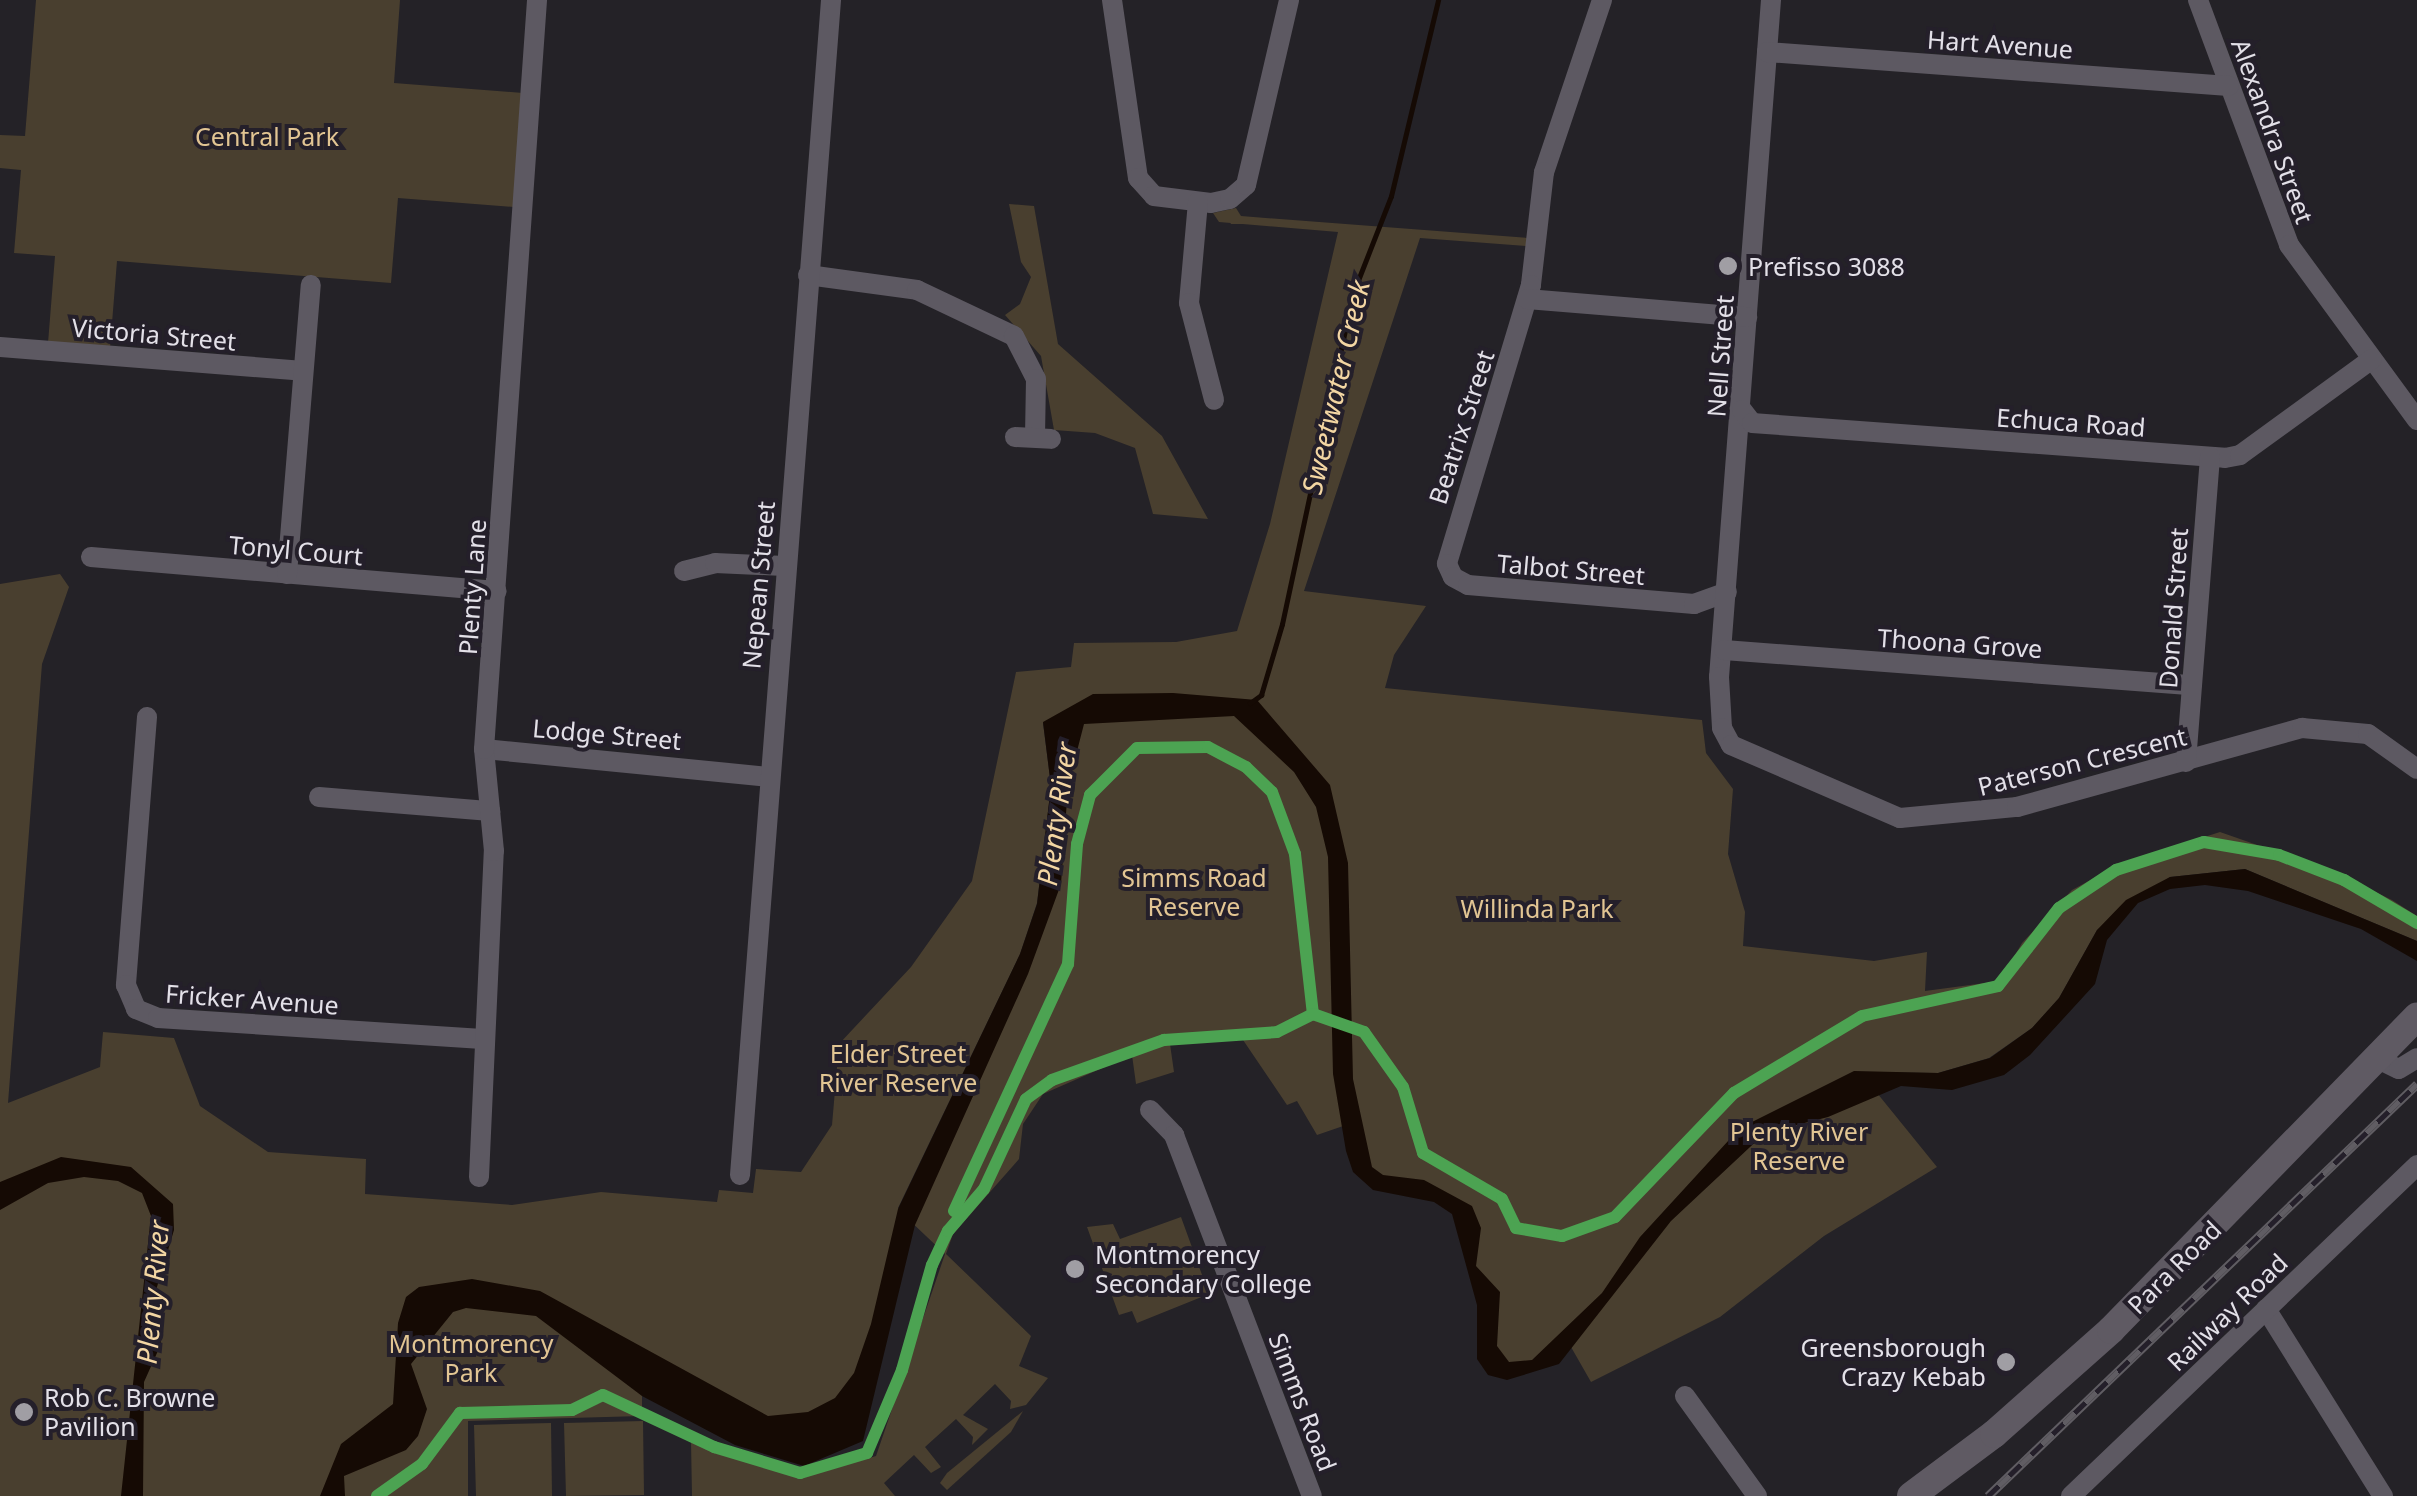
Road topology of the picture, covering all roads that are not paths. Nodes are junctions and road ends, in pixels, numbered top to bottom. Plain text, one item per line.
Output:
1 (536, 0) edge
2 (831, 0) edge
3 (1112, 0) edge
4 (1289, 0) edge
5 (1602, 0) edge
6 (1771, 0) edge
7 (2198, 0) edge
8 (1767, 52) junction
9 (2229, 86) junction
10 (1198, 202) junction
11 (808, 275) junction
12 (311, 285) dead end
13 (1527, 299) junction
14 (1748, 318) junction
15 (0, 346) edge
16 (2372, 359) junction
17 (303, 372) junction
18 (1214, 400) dead end
19 (1742, 410) junction
20 (2417, 420) edge
21 (1034, 437) dead end
22 (2210, 457) junction
23 (91, 557) dead end
24 (785, 566) junction
25 (1450, 571) joint
26 (684, 572) dead end
27 (288, 574) junction
28 (497, 591) junction
29 (1728, 592) junction
30 (1694, 604) junction
31 (1725, 620) junction
32 (1724, 650) junction
33 (2192, 686) junction
34 (1720, 715) joint
35 (147, 718) dead end
36 (484, 749) junction
37 (2186, 762) junction
38 (2417, 770) edge
39 (768, 771) junction
40 (319, 797) dead end
41 (490, 811) junction
42 (2416, 1018) edge
43 (482, 1038) junction
44 (2376, 1058) junction
45 (2417, 1058) edge
46 (1150, 1110) dead end
47 (2417, 1165) edge
48 (740, 1175) dead end
49 (479, 1177) dead end
50 (2266, 1310) junction
51 (1685, 1396) dead end
52 (1312, 1496) edge
53 (1756, 1496) edge
54 (1911, 1496) edge
55 (2072, 1496) edge
56 (2384, 1496) edge

1 - 28 street, Plenty Lane
2 - 11 street, Nepean Street
3 - 10 street
4 - 10 street
5 - 13 street, Beatrix Street
6 - 8 street, Nell Street
7 - 9 street, Alexandra Street
8 - 9 street, Hart Avenue
8 - 14 street, Nell Street
9 - 16 street, Alexandra Street
10 - 18 street
11 - 21 street
11 - 24 street, Nepean Street
12 - 17 street
13 - 14 street
13 - 25 street, Beatrix Street
14 - 19 street, Nell Street
15 - 17 street, Victoria Street
16 - 20 street, Alexandra Street
16 - 22 street, Echuca Road
17 - 27 street
19 - 22 street, Echuca Road
19 - 29 street, Nell Street
22 - 33 street, Donald Street
23 - 27 street, Tonyl Court
24 - 26 street
24 - 39 street, Nepean Street
25 - 30 street, Talbot Street
27 - 28 street, Tonyl Court
28 - 36 street, Plenty Lane
29 - 30 street, Talbot Street
29 - 31 street, Nell Street
30 - 31 street, Talbot Street
31 - 32 street, Nell Street
32 - 33 street, Thoona Grove
32 - 34 street, Nell Street
33 - 37 street, Donald Street
34 - 37 street, Paterson Crescent
35 - 43 street, Fricker Avenue
36 - 39 street, Lodge Street
36 - 41 street, Plenty Lane
37 - 38 street, Paterson Crescent
39 - 48 street, Nepean Street
40 - 41 street
41 - 43 street, Plenty Lane
42 - 44 main road, Para Road
43 - 49 street, Plenty Lane
44 - 45 street
44 - 54 main road, Para Road
46 - 52 street, Simms Road
47 - 50 street, Railway Road
50 - 55 street, Railway Road
50 - 56 street
51 - 53 street

